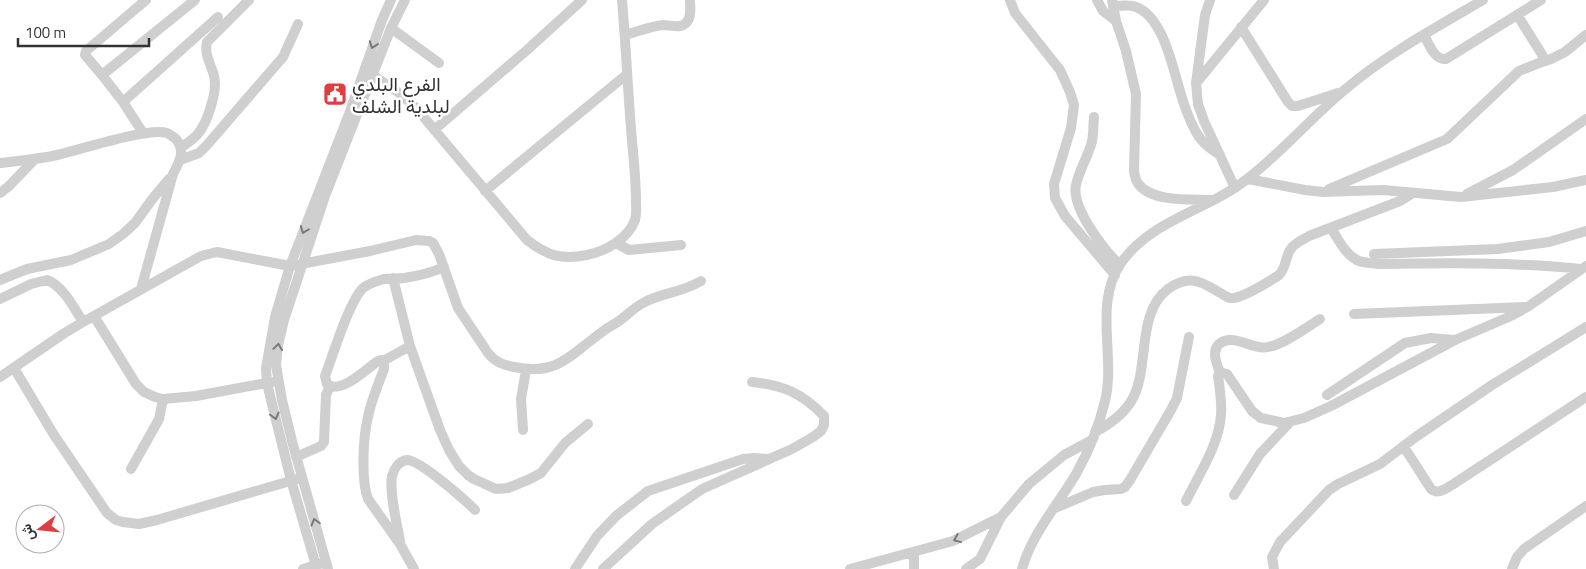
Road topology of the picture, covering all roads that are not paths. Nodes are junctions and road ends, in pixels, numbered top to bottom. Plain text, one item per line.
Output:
1 (146, 0) edge
2 (194, 0) edge
3 (249, 0) edge
4 (391, 0) edge
5 (405, 0) edge
6 (582, 0) edge
7 (622, 0) edge
8 (690, 0) edge
9 (1010, 0) edge
10 (1097, 0) edge
11 (1210, 0) edge
12 (1264, 0) edge
13 (1483, 0) edge
14 (1542, 0) edge
15 (1113, 3) edge
16 (1518, 16) junction
17 (218, 17) dead end
18 (1116, 21) junction
19 (298, 24) dead end
20 (1241, 27) junction
21 (391, 28) junction
22 (625, 35) junction
23 (1424, 35) junction
24 (1586, 35) edge
25 (1546, 61) junction
26 (439, 63) dead end
27 (368, 72) junction
28 (626, 74) junction
29 (102, 75) junction
30 (1196, 83) junction
31 (1342, 92) junction
32 (123, 102) junction
33 (1094, 117) dead end
34 (1586, 119) edge
35 (434, 130) junction
36 (143, 133) junction
37 (181, 148) junction
38 (1220, 156) junction
39 (35, 159) junction
40 (180, 160) junction
41 (0, 163) edge
42 (173, 174) junction
43 (1248, 179) junction
44 (1586, 180) edge
45 (1235, 188) junction
46 (485, 192) junction
47 (1323, 192) junction
48 (0, 193) edge
49 (1413, 193) junction
50 (1461, 197) junction
51 (1213, 200) junction
52 (1331, 228) junction
53 (1586, 231) edge
54 (616, 243) junction
55 (681, 245) dead end
56 (1374, 254) dead end
57 (303, 264) junction
58 (1120, 265) junction
59 (290, 266) junction
60 (444, 266) junction
61 (1584, 268) edge
62 (1115, 275) junction
63 (394, 278) junction
64 (0, 280) edge
65 (701, 281) dead end
66 (141, 289) junction
67 (0, 299) edge
68 (1529, 306) junction
69 (1354, 314) dead end
70 (94, 316) junction
71 (1320, 319) dead end
72 (83, 322) junction
73 (1586, 327) edge
74 (1189, 338) dead end
75 (1456, 340) junction
76 (410, 346) junction
77 (383, 360) junction
78 (14, 368) junction
79 (526, 370) junction
80 (1220, 373) junction
81 (0, 377) edge
82 (278, 382) junction
83 (752, 382) dead end
84 (267, 383) junction
85 (330, 386) junction
86 (1327, 395) dead end
87 (1586, 397) edge
88 (163, 399) junction
89 (1290, 422) junction
90 (588, 424) dead end
91 (523, 430) dead end
92 (1094, 436) junction
93 (1404, 447) junction
94 (296, 457) junction
95 (768, 459) junction
96 (132, 469) dead end
97 (297, 479) junction
98 (1234, 495) dead end
99 (1186, 501) dead end
100 (1586, 506) edge
101 (1053, 509) junction
102 (475, 510) dead end
103 (1001, 517) junction
104 (400, 544) junction
105 (914, 552) junction
106 (978, 564) edge
107 (322, 566) edge
108 (868, 566) edge
109 (303, 569) edge
110 (414, 569) edge
111 (575, 569) edge
112 (603, 569) edge
113 (850, 569) edge
114 (914, 569) edge
115 (966, 569) edge
116 (1022, 569) edge
117 (1274, 569) edge
118 (1512, 569) edge

1 - 29 street
2 - 29 street
3 - 37 street
4 -> 27 street
5 - 21 street
6 - 35 street
7 - 22 street
8 - 22 street
9 - 62 street
10 - 18 street
11 - 30 street
12 - 20 street
13 - 23 street
14 - 16 street
15 - 18 street
15 - 38 street
16 - 23 street
16 - 25 street
17 - 32 street
18 - 51 street
19 - 40 street
20 - 30 street
20 - 31 street
21 - 26 street
21 - 27 street
22 - 28 street
23 - 31 street
24 - 25 street
25 - 47 street
27 - 35 street
27 - 57 street
27 -> 59 street
28 - 46 street
28 - 54 street
29 - 32 street
30 - 38 street
31 - 43 street
32 - 36 street
33 - 58 street
34 - 50 street
35 - 46 street
36 - 37 street
36 - 39 street
37 - 40 street
38 - 45 street
39 - 41 street
39 - 48 street
40 - 42 street
42 - 64 street
42 - 66 street
43 - 45 street
43 - 47 street
44 - 50 street
45 - 51 street
46 - 54 street
47 - 49 street
49 - 50 street
49 - 52 street
51 - 58 street
52 - 61 street
52 - 92 street
53 - 56 street
54 - 55 street
57 - 59 street
57 - 60 street
82 -> 57 street
58 - 62 street
59 - 66 street
59 - 84 street
60 - 63 street
60 - 79 street
61 - 68 street
62 - 92 street
63 - 76 street
63 - 85 street
65 - 79 street
66 - 70 street
67 - 72 street
68 - 69 street
68 - 75 street
70 - 72 street
70 - 88 street
71 - 80 street
72 - 78 street
73 - 93 street
74 - 101 street
75 - 86 street
75 - 89 street
76 - 77 street
76 - 90 street
77 - 85 street
77 - 104 street
78 - 81 street
78 - 97 street
79 - 91 street
80 - 89 street
80 - 99 street
82 - 84 street
82 - 94 street
83 - 95 street
84 - 88 street
84 -> 97 street
85 - 94 street
87 - 93 street
88 - 96 street
89 - 98 street
92 - 101 street
92 - 103 street
93 - 117 street
94 - 97 street
95 - 111 street
95 - 112 street
97 - 107 street
100 - 118 street
101 - 116 street
102 - 104 street
103 -> 105 street
103 - 106 street
104 - 110 street
105 - 108 street
105 - 114 street
106 - 115 street
107 - 109 street
108 - 113 street

